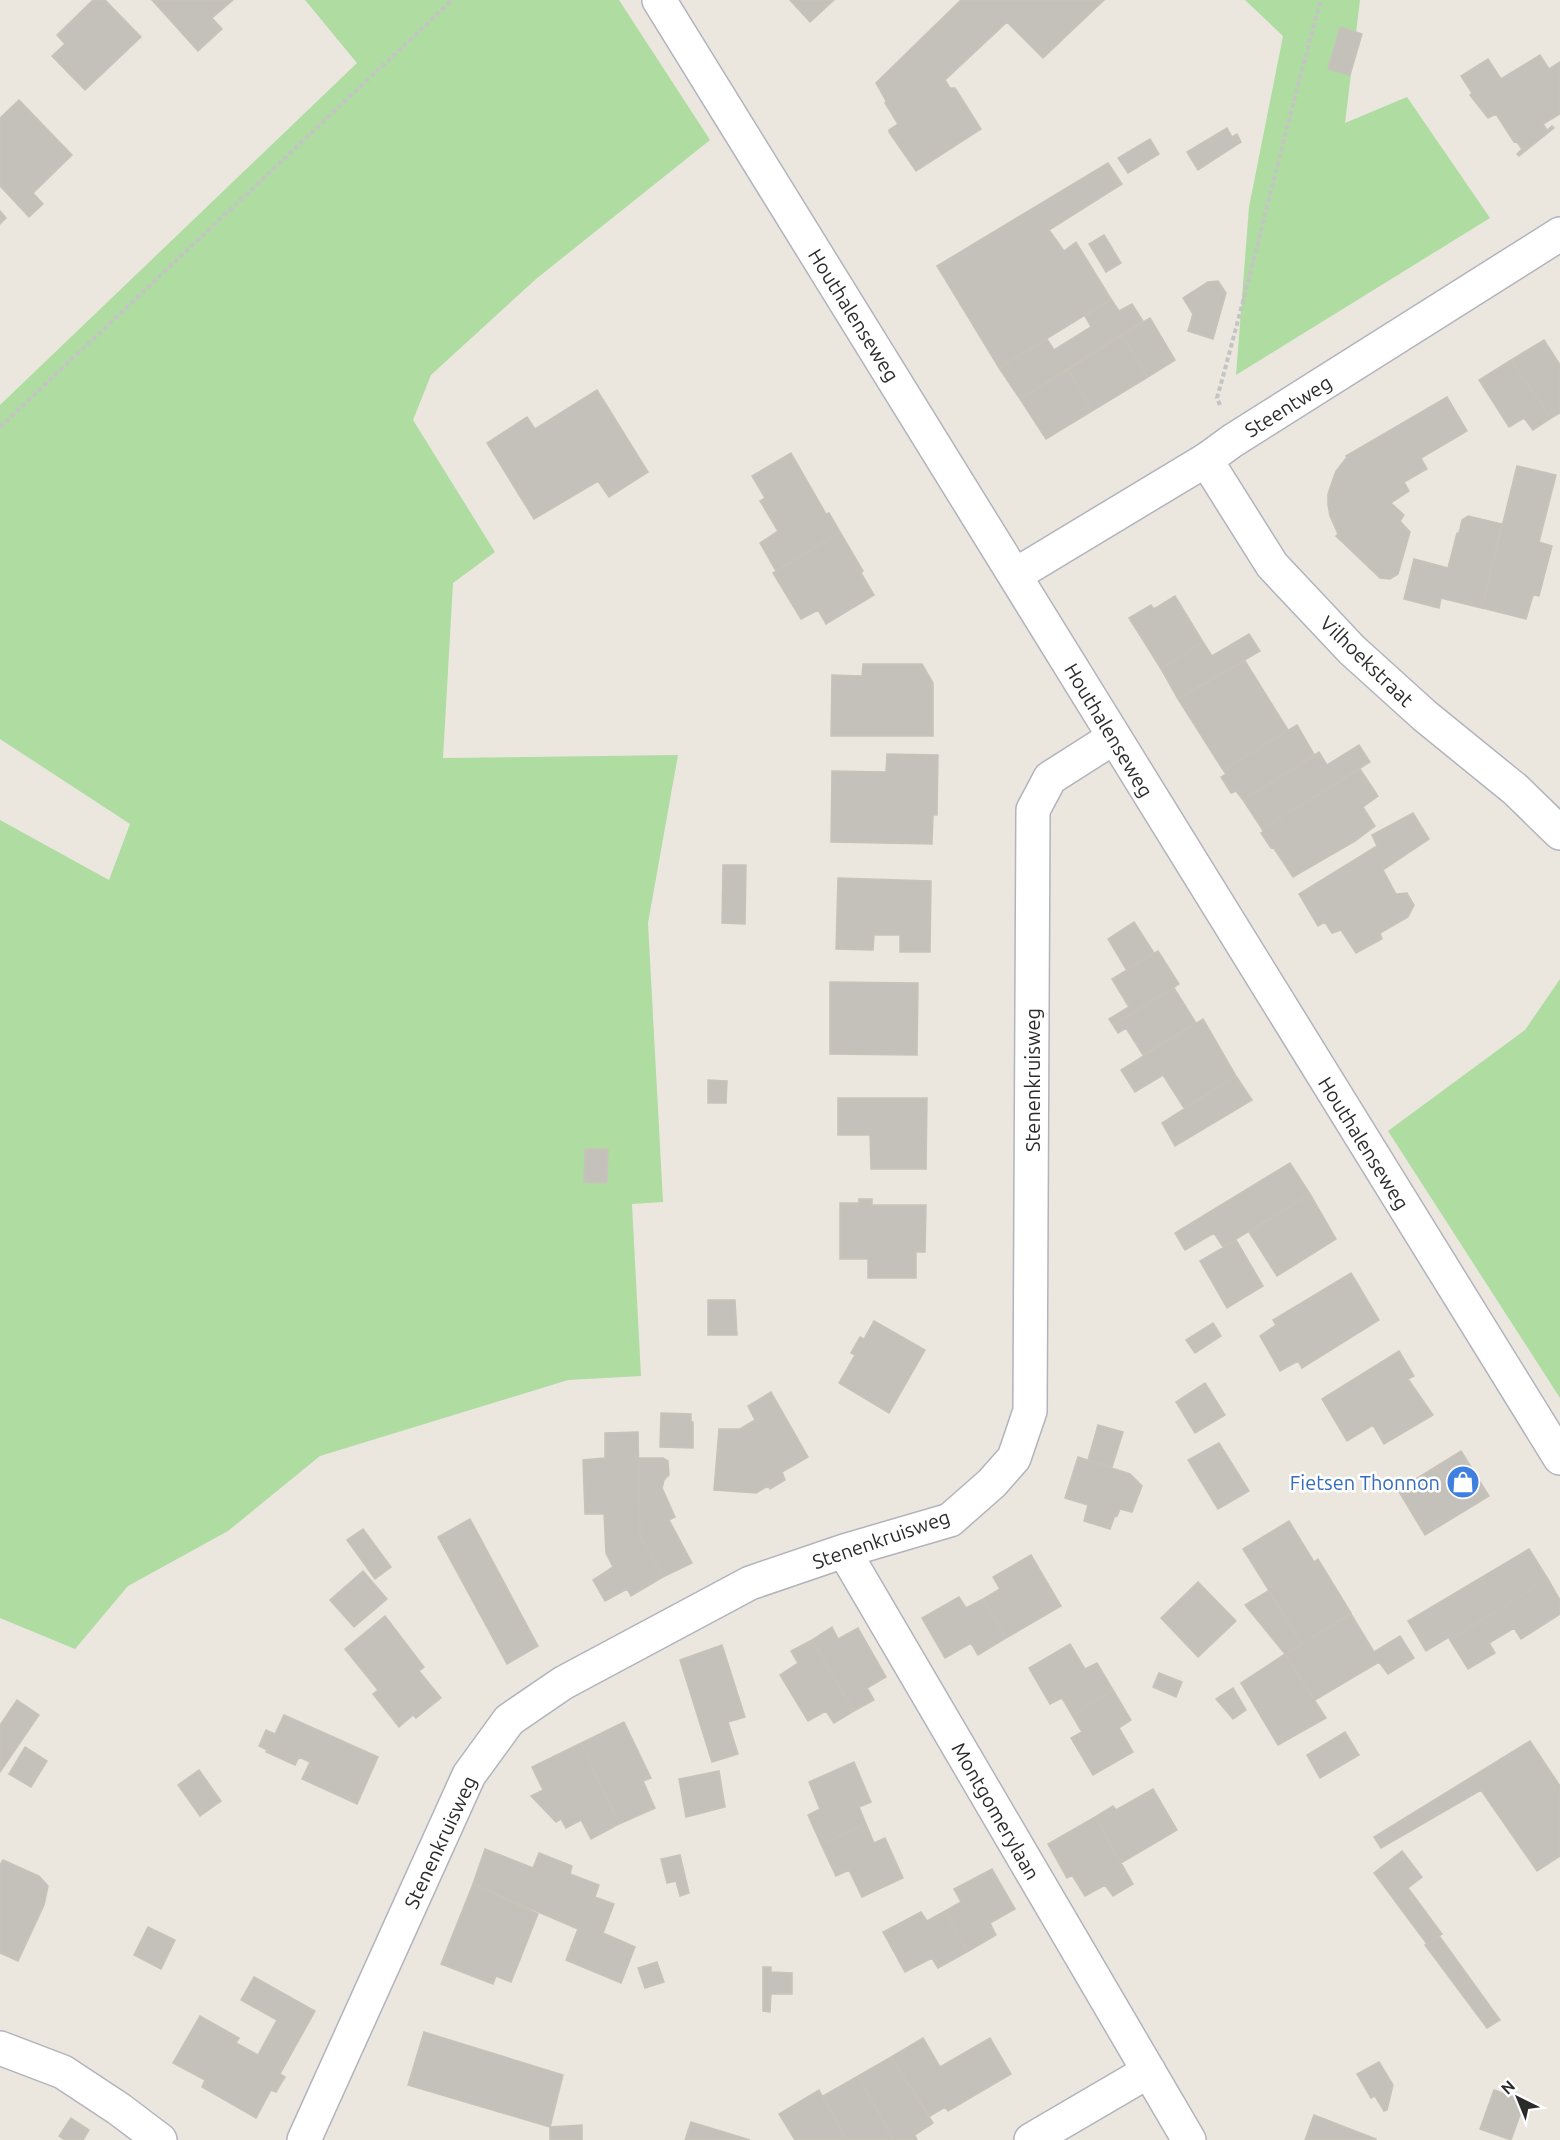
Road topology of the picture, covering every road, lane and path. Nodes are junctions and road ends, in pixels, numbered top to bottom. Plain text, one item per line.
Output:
1 (452, 0) edge
2 (659, 0) edge
3 (1321, 0) edge
4 (1560, 234) edge
5 (0, 426) edge
6 (1232, 441) junction
7 (1206, 460) junction
8 (1015, 575) junction
9 (1113, 738) junction
10 (1560, 833) edge
11 (1560, 1458) edge
12 (844, 1551) junction
13 (0, 2048) edge
14 (1149, 2071) junction
15 (160, 2140) edge
16 (304, 2140) edge
17 (1030, 2140) edge
18 (1189, 2140) edge

1 - 5 path
2 - 8 street, Houthalenseweg
3 - 6 path
4 - 6 street, Steentweg
6 - 7 street, Steentweg
7 - 8 street, Steentweg
7 - 10 street, Vilhoekstraat
8 - 9 street, Houthalenseweg
9 - 11 street, Houthalenseweg
9 - 12 street, Stenenkruisweg
12 - 14 street, Montgomerylaan
12 - 16 street, Stenenkruisweg
13 - 15 street
14 - 17 street
14 - 18 street, Montgomerylaan

